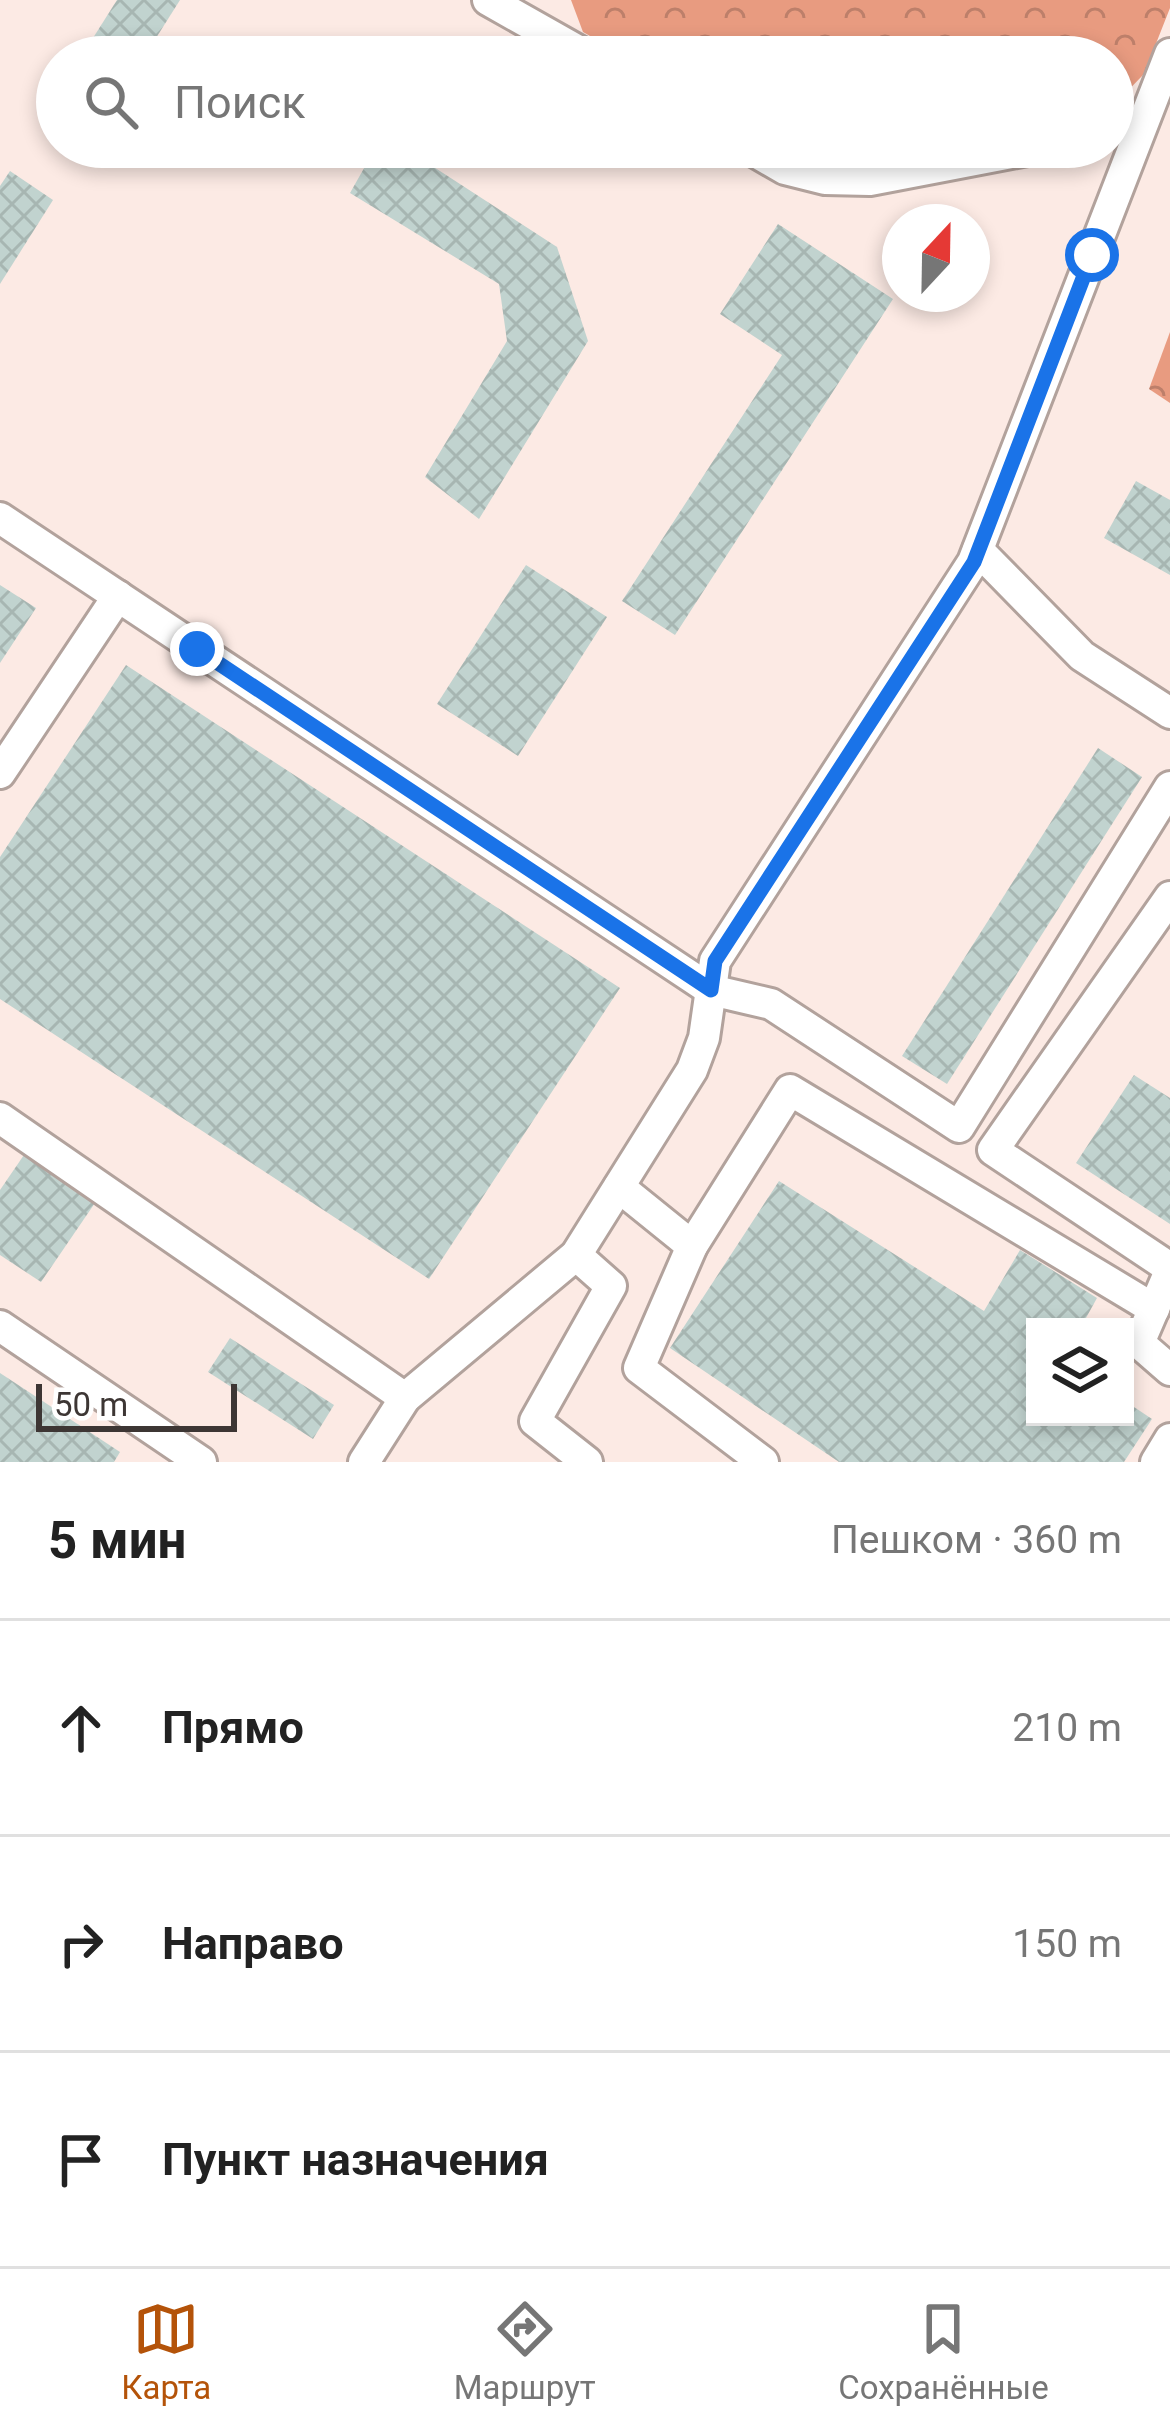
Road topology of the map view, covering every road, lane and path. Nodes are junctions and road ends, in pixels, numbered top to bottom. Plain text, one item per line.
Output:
1 (488, 0) edge
2 (552, 36) edge
3 (1170, 54) edge
4 (1134, 118) edge
5 (783, 168) edge
6 (933, 168) edge
7 (1114, 168) edge
8 (0, 518) edge
9 (978, 550) junction
10 (118, 596) junction
11 (1168, 709) edge
12 (0, 773) edge
13 (1170, 787) edge
14 (1170, 897) edge
15 (711, 990) junction
16 (0, 1118) edge
17 (959, 1127) junction
18 (993, 1150) junction
19 (619, 1187) junction
20 (692, 1246) junction
21 (576, 1255) junction
22 (1170, 1269) edge
23 (1154, 1309) junction
24 (0, 1326) edge
25 (1170, 1370) edge
26 (405, 1398) junction
27 (1170, 1439) edge
28 (201, 1462) edge
29 (364, 1462) edge
30 (587, 1462) edge
31 (763, 1462) edge
32 (1156, 1462) edge

1 - 2 street
3 - 4 street
5 - 6 street
7 - 9 street
8 - 10 street
9 - 11 street
9 - 15 street
10 - 12 street
10 - 15 street
13 - 17 street
14 - 18 street
15 - 17 street
15 - 19 street
16 - 26 street
17 - 18 street
18 - 22 street
19 - 20 street
19 - 21 street
20 - 23 street
20 - 31 street
21 - 26 street
21 - 30 street
22 - 23 street
23 - 25 street
24 - 28 street
26 - 29 street
27 - 32 street

